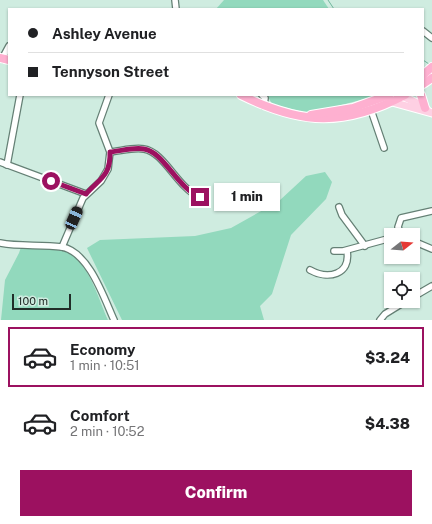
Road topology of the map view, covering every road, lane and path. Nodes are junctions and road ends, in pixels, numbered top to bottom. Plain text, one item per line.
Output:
1 (424, 32) edge
2 (432, 38) edge
3 (8, 49) edge
4 (4, 59) edge
5 (20, 96) edge
6 (109, 96) edge
7 (243, 96) edge
8 (263, 96) edge
9 (405, 96) edge
10 (422, 96) edge
11 (390, 98) edge
12 (264, 106) junction
13 (371, 110) junction
14 (429, 110) edge
15 (302, 117) junction
16 (384, 148) dead end
17 (110, 152) junction
18 (0, 162) edge
19 (7, 165) junction
20 (86, 194) junction
21 (200, 197) dead end
22 (339, 207) dead end
23 (432, 211) edge
24 (399, 228) edge
25 (384, 240) edge
26 (0, 243) edge
27 (420, 244) edge
28 (365, 246) junction
29 (62, 247) junction
30 (432, 249) edge
31 (334, 251) dead end
32 (347, 251) junction
33 (310, 270) dead end
34 (432, 286) edge
35 (420, 293) edge
36 (395, 308) edge
37 (114, 320) edge
38 (380, 320) edge

1 - 2 street
3 - 4 street
5 - 19 street
6 - 17 street
7 - 12 highway
8 - 12 street
9 - 14 main road
10 - 14 highway
11 - 13 highway
11 - 14 main road
11 - 15 highway
12 - 15 highway
13 - 15 highway
13 - 16 street
17 - 20 street
17 - 21 street
18 - 19 street
19 - 20 street
20 - 29 street
22 - 28 street
23 - 24 street
25 - 28 street
26 - 29 street
27 - 30 street
28 - 32 street
29 - 37 street
31 - 32 street
32 - 33 street
34 - 35 street
36 - 38 street

